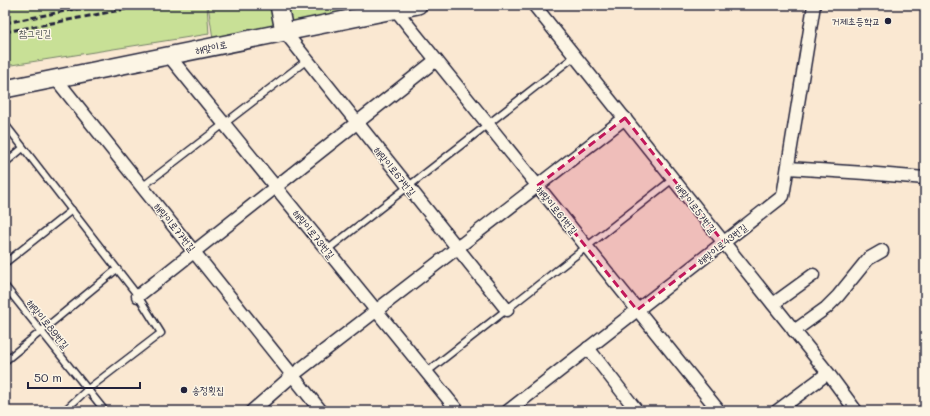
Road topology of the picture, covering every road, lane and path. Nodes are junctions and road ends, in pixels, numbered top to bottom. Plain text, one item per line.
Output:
1 (279, 5) edge
2 (418, 5) edge
3 (534, 5) edge
4 (814, 5) edge
5 (395, 9) junction
6 (284, 31) junction
7 (169, 56) junction
8 (575, 56) junction
9 (307, 60) junction
10 (436, 60) junction
11 (56, 79) junction
12 (5, 89) edge
13 (625, 118) junction
14 (357, 122) junction
15 (5, 124) edge
16 (224, 124) junction
17 (488, 124) junction
18 (23, 148) junction
19 (5, 163) edge
20 (788, 168) junction
21 (925, 178) edge
22 (673, 179) junction
23 (408, 186) junction
24 (538, 186) junction
25 (142, 187) junction
26 (276, 187) junction
27 (72, 210) junction
28 (724, 242) junction
29 (587, 247) junction
30 (457, 248) junction
31 (327, 250) junction
32 (194, 251) junction
33 (882, 251) dead end
34 (5, 263) edge
35 (117, 269) junction
36 (813, 275) dead end
37 (5, 286) edge
38 (138, 296) junction
39 (773, 304) junction
40 (507, 310) junction
41 (638, 310) junction
42 (377, 311) junction
43 (41, 331) junction
44 (794, 331) junction
45 (588, 348) junction
46 (5, 361) edge
47 (427, 372) junction
48 (828, 373) junction
49 (293, 375) junction
50 (88, 390) junction
51 (64, 411) edge
52 (105, 411) edge
53 (252, 411) edge
54 (321, 411) edge
55 (458, 411) edge
56 (508, 411) edge
57 (637, 411) edge
58 (719, 411) edge
59 (777, 411) edge
60 (856, 411) edge

1 - 6 street
2 - 5 street, 해맞이로
3 - 8 street, 해맞이로57번길
4 - 20 street, 해맞이로43번길
5 - 6 street, 해맞이로
5 - 10 street, 해맞이로61번길
6 - 7 street, 해맞이로
6 - 9 street, 해맞이로67번길
7 - 11 street, 해맞이로
7 - 16 street, 해맞이로73번길
8 - 13 street, 해맞이로57번길
8 - 17 lane
9 - 14 street, 해맞이로67번길
9 - 16 lane
10 - 14 street
10 - 17 street, 해맞이로61번길
11 - 12 street, 해맞이로
11 - 25 street, 해맞이로77번길
13 - 22 street, 해맞이로57번길
13 - 24 street
14 - 23 street, 해맞이로67번길
14 - 26 street
15 - 18 lane
16 - 25 lane
16 - 26 street, 해맞이로73번길
17 - 23 lane
17 - 24 street, 해맞이로61번길
18 - 19 lane
18 - 27 lane
20 - 21 street
20 - 28 street, 해맞이로43번길
22 - 28 street, 해맞이로57번길
22 - 29 lane
23 - 30 street, 해맞이로67번길
23 - 31 lane
24 - 29 street, 해맞이로61번길
24 - 30 street
25 - 32 street, 해맞이로77번길
26 - 31 street, 해맞이로73번길
26 - 32 street
27 - 34 lane
27 - 35 lane
28 - 39 street, 해맞이로57번길
28 - 41 street, 해맞이로43번길
29 - 40 lane
29 - 41 street, 해맞이로61번길
30 - 40 street, 해맞이로67번길
30 - 42 street
31 - 42 street, 해맞이로73번길
32 - 38 street
32 - 49 street, 해맞이로77번길
33 - 44 street
35 - 38 lane
35 - 43 lane
36 - 39 street
37 - 43 lane, 해맞이로89번길
38 - 50 lane
39 - 44 street, 해맞이로57번길
40 - 47 lane
41 - 45 street, 해맞이로43번길
41 - 58 street, 해맞이로61번길
42 - 47 street, 해맞이로73번길
42 - 49 street
43 - 46 lane
43 - 50 lane, 해맞이로89번길
44 - 48 street, 해맞이로57번길
45 - 56 street, 해맞이로43번길
45 - 57 street
47 - 55 street, 해맞이로73번길
48 - 59 street
48 - 60 street, 해맞이로57번길
49 - 53 street
49 - 54 street, 해맞이로77번길
50 - 51 lane
50 - 52 lane, 해맞이로89번길

